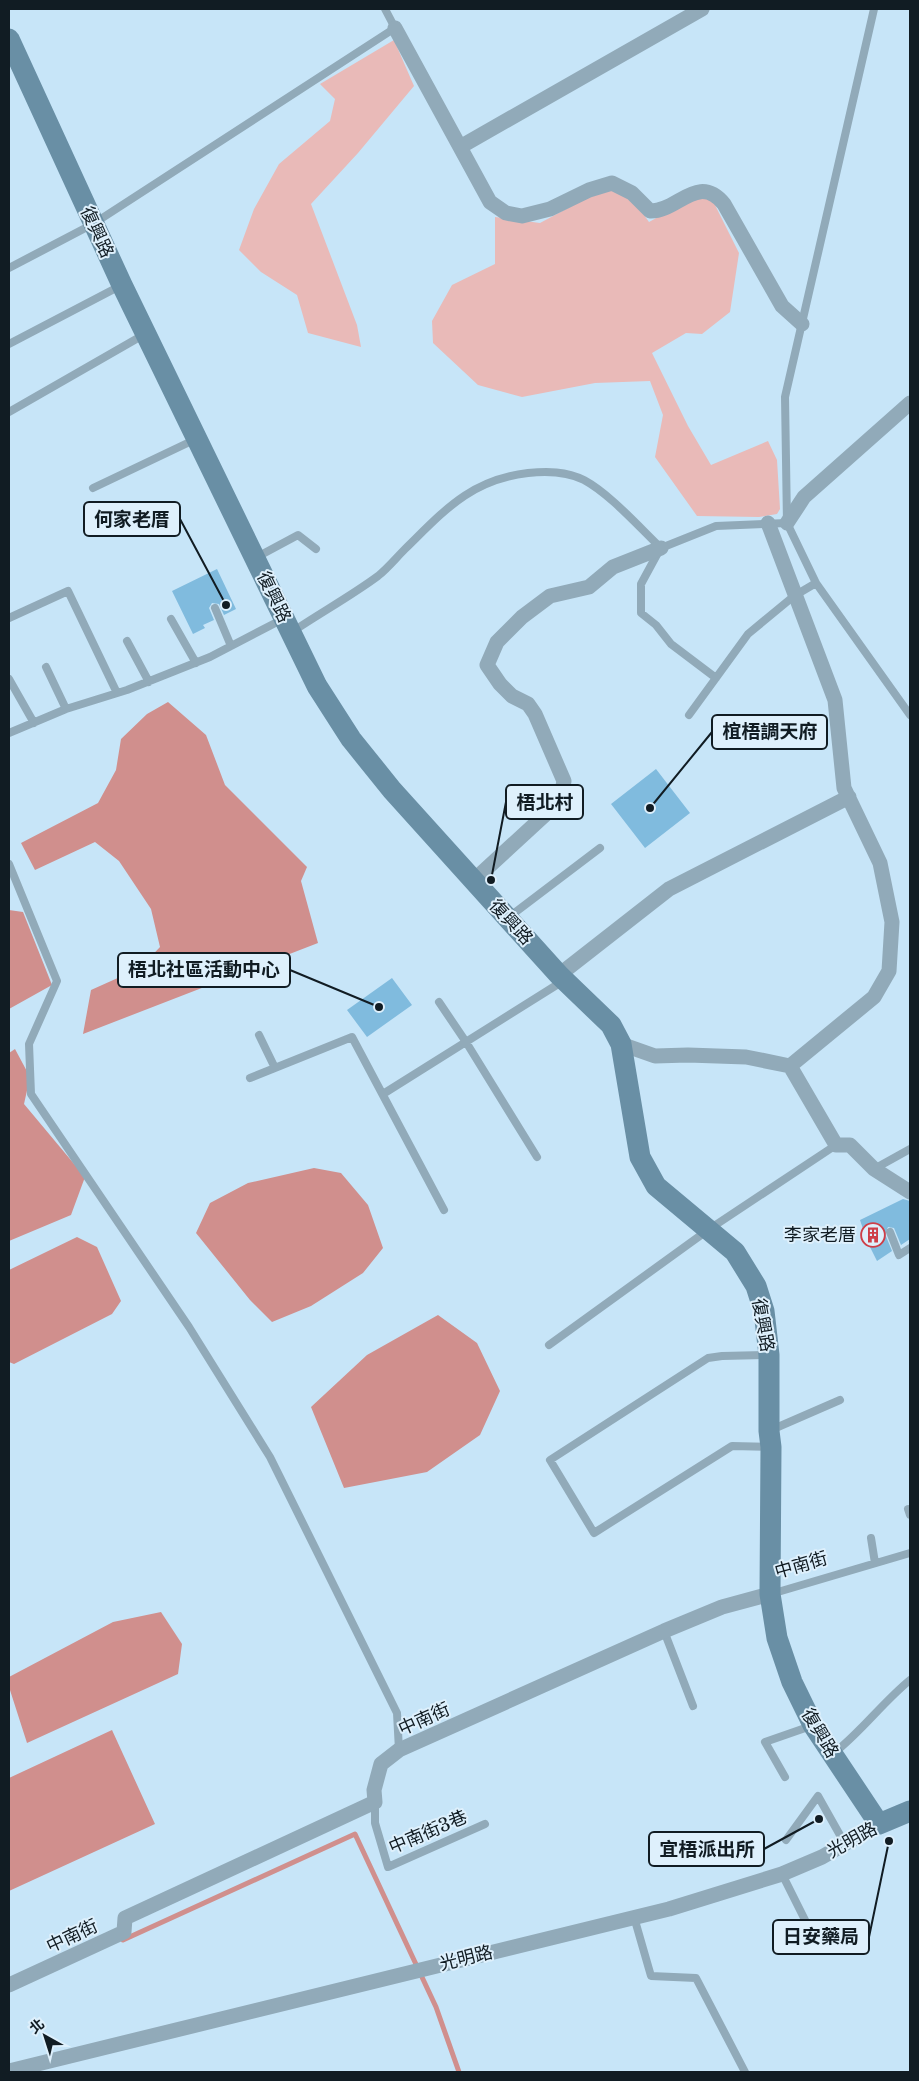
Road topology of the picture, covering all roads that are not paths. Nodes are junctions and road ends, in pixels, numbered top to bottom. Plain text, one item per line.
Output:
1 (385, 9) edge
2 (702, 9) edge
3 (874, 9) edge
4 (396, 28) junction
5 (9, 39) edge
6 (460, 148) junction
7 (93, 224) junction
8 (9, 268) edge
9 (122, 285) junction
10 (802, 324) junction
11 (147, 333) junction
12 (9, 344) edge
13 (910, 404) edge
14 (9, 412) edge
15 (196, 439) junction
16 (93, 488) dead end
17 (786, 522) junction
18 (768, 523) junction
19 (661, 548) junction
20 (316, 549) dead end
21 (255, 558) junction
22 (816, 583) junction
23 (794, 596) junction
24 (215, 608) dead end
25 (9, 618) edge
26 (171, 619) dead end
27 (288, 625) junction
28 (127, 641) dead end
29 (231, 646) junction
30 (196, 663) junction
31 (46, 667) dead end
32 (716, 678) junction
33 (9, 679) edge
34 (149, 682) junction
35 (117, 693) junction
36 (66, 709) junction
37 (690, 715) dead end
38 (910, 715) edge
39 (34, 723) junction
40 (9, 733) edge
41 (849, 798) junction
42 (600, 848) dead end
43 (9, 864) edge
44 (474, 881) junction
45 (508, 918) junction
46 (562, 977) junction
47 (440, 1002) dead end
48 (260, 1035) dead end
49 (466, 1042) junction
50 (621, 1044) junction
51 (790, 1066) junction
52 (275, 1068) junction
53 (250, 1078) dead end
54 (383, 1094) junction
55 (836, 1145) junction
56 (910, 1149) edge
57 (537, 1157) dead end
58 (874, 1169) junction
59 (910, 1192) edge
60 (444, 1210) dead end
61 (708, 1230) junction
62 (890, 1232) dead end
63 (910, 1248) edge
64 (549, 1345) dead end
65 (769, 1355) junction
66 (840, 1400) dead end
67 (770, 1439) junction
68 (871, 1538) dead end
69 (910, 1553) edge
70 (876, 1563) junction
71 (770, 1594) junction
72 (664, 1631) junction
73 (910, 1680) edge
74 (693, 1706) dead end
75 (813, 1725) junction
76 (399, 1750) junction
77 (832, 1755) junction
78 (785, 1777) dead end
79 (375, 1802) junction
80 (910, 1811) edge
81 (485, 1824) dead end
82 (879, 1824) junction
83 (786, 1840) dead end
84 (845, 1844) junction
85 (782, 1874) junction
86 (634, 1917) junction
87 (828, 1937) dead end
88 (9, 1986) edge
89 (9, 2071) edge
90 (745, 2072) edge

1 - 4 lane
2 - 6 street
3 - 10 lane
4 - 6 street
4 - 7 lane
5 - 7 street, 復興路
6 - 10 street
7 - 8 lane
7 - 9 street, 復興路
9 - 11 street, 復興路
9 - 12 lane
10 - 17 lane
11 - 14 lane
11 - 15 street, 復興路
13 - 17 street
15 - 16 lane
15 - 21 street, 復興路
17 - 18 lane
17 - 22 lane
18 - 19 lane
18 - 23 street
19 - 27 lane
19 - 32 lane
19 - 44 street
20 - 21 lane
21 - 27 street, 復興路
22 - 23 lane
22 - 38 lane
23 - 32 lane
23 - 41 street
24 - 29 lane
25 - 35 lane
26 - 30 lane
27 - 29 lane
27 - 44 street, 復興路
28 - 34 lane
29 - 30 lane
30 - 34 lane
31 - 36 lane
32 - 37 lane
33 - 39 lane
34 - 35 lane
35 - 36 lane
36 - 39 lane
39 - 40 lane
41 - 46 street
41 - 51 street
42 - 45 lane
43 - 76 lane
44 - 45 street, 復興路
45 - 46 street, 復興路
46 - 49 lane
46 - 50 street, 復興路
47 - 49 lane
48 - 52 lane
49 - 54 lane
49 - 57 lane
50 - 51 street
50 - 61 street, 復興路
51 - 55 street
52 - 53 lane
52 - 54 lane
54 - 60 lane
55 - 58 street
55 - 61 lane
56 - 58 lane
58 - 59 street
61 - 64 lane
61 - 65 street, 復興路
62 - 63 lane
65 - 67 street, 復興路
65 - 67 lane
66 - 67 lane
67 - 71 street, 復興路
68 - 70 lane
69 - 70 lane, 中南街
70 - 71 lane, 中南街
71 - 72 street, 中南街
71 - 75 street, 復興路
72 - 74 lane
72 - 76 street, 中南街
73 - 77 lane
75 - 77 street, 復興路
75 - 78 lane
76 - 79 street, 中南街
77 - 82 street, 復興路
79 - 81 lane, 中南街3巷
79 - 88 street, 中南街
80 - 82 street, 光明路
82 - 84 street, 光明路
83 - 84 lane
84 - 85 street, 光明路
85 - 86 street, 光明路
85 - 87 lane
86 - 89 street, 光明路
86 - 90 lane

